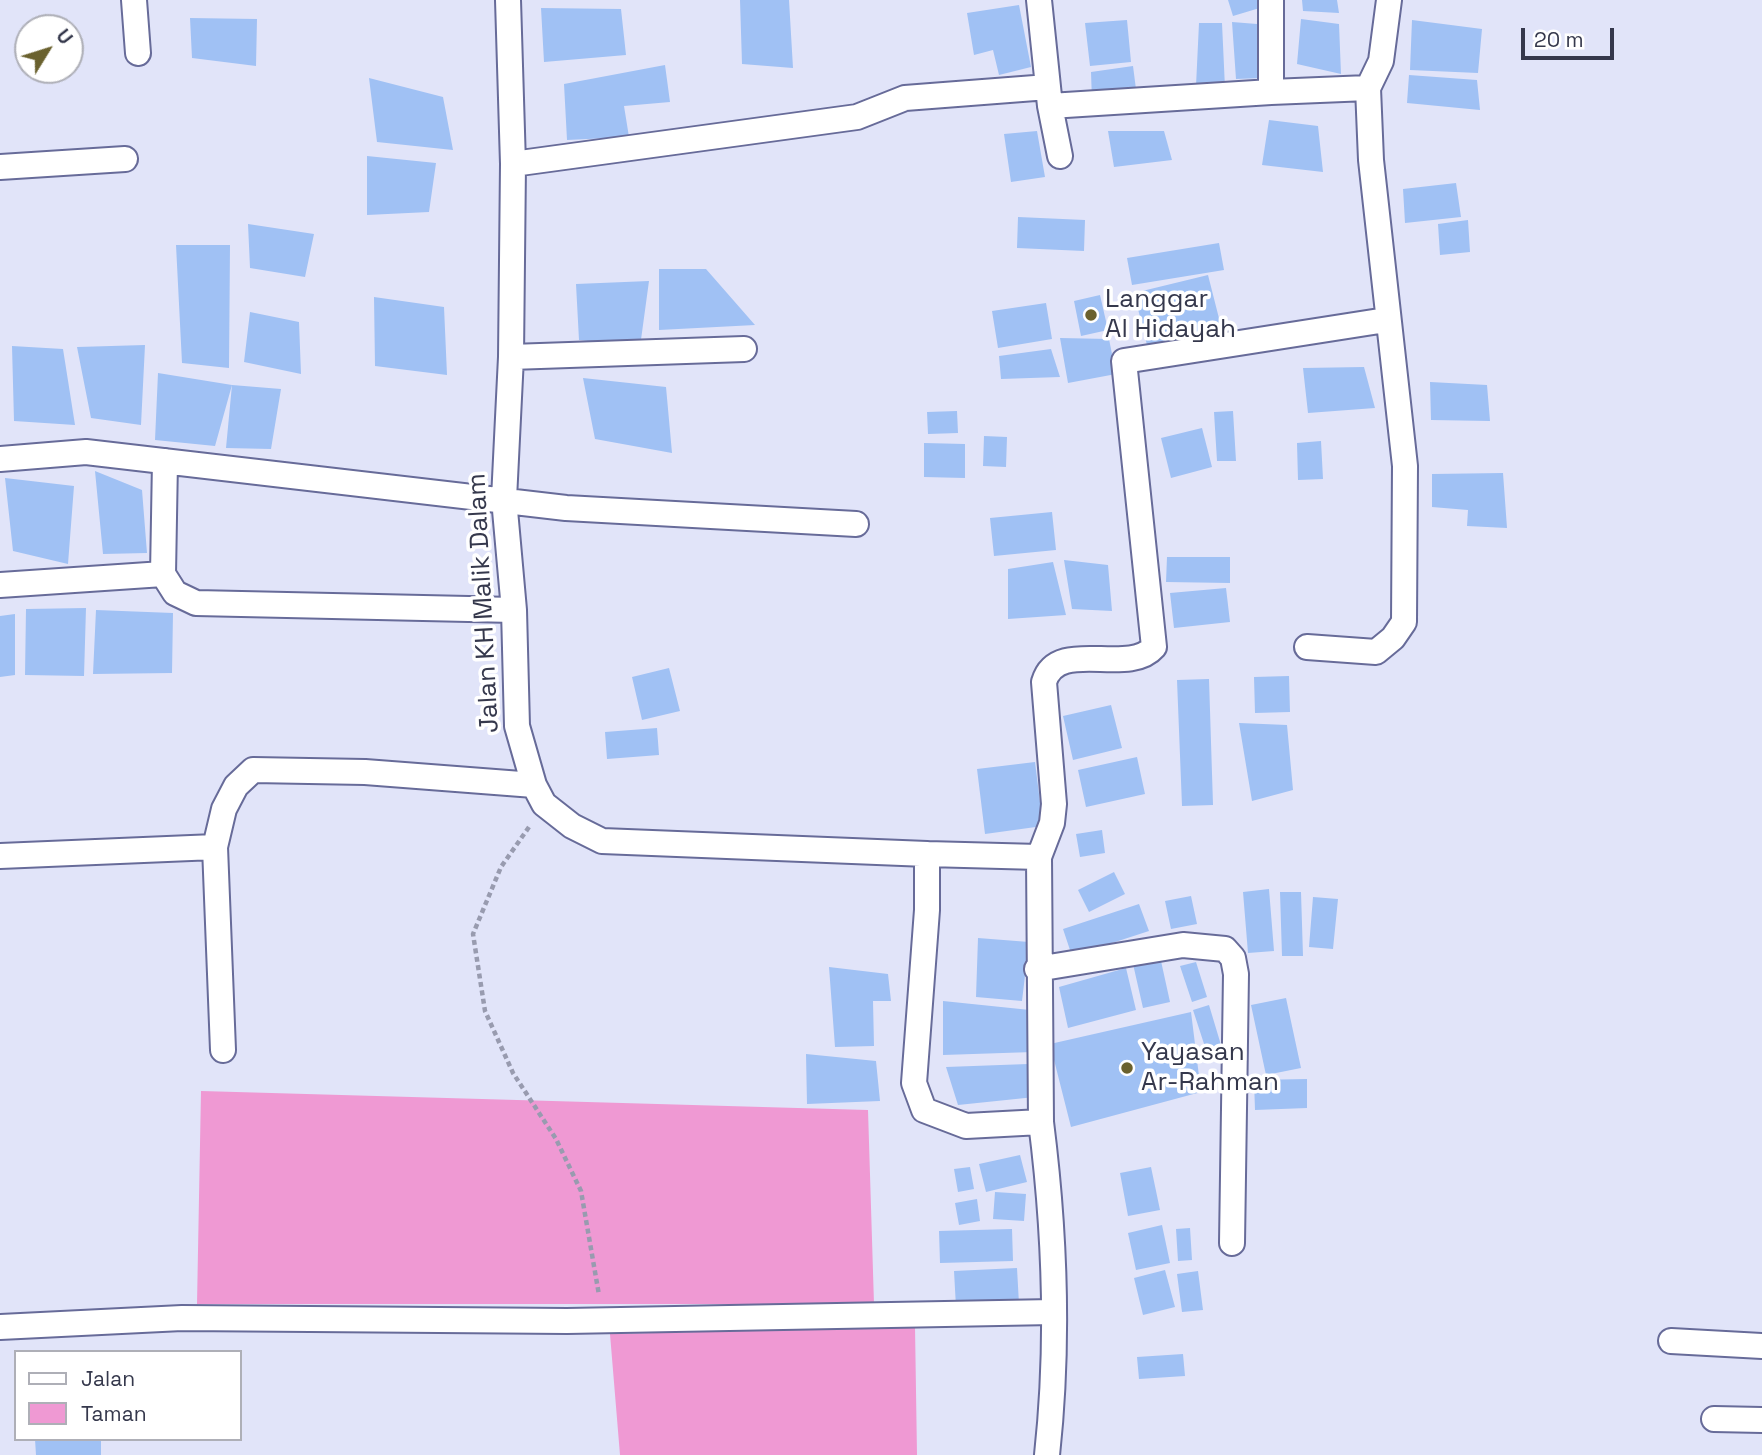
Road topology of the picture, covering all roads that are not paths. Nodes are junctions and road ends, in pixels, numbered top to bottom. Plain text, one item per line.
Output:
1 (134, 0) edge
2 (508, 0) edge
3 (1039, 0) edge
4 (1271, 0) edge
5 (1389, 0) edge
6 (138, 53) dead end
7 (1368, 88) junction
8 (1271, 92) junction
9 (1049, 97) junction
10 (1060, 156) dead end
11 (125, 159) dead end
12 (513, 164) junction
13 (0, 167) edge
14 (1386, 320) junction
15 (744, 349) dead end
16 (512, 356) junction
17 (0, 459) edge
18 (165, 461) junction
19 (504, 499) junction
20 (856, 524) dead end
21 (163, 574) junction
22 (0, 586) edge
23 (514, 610) junction
24 (1307, 647) dead end
25 (539, 795) junction
26 (215, 847) junction
27 (927, 854) junction
28 (0, 856) edge
29 (1039, 857) junction
30 (1037, 969) junction
31 (223, 1050) dead end
32 (1041, 1122) junction
33 (1232, 1243) dead end
34 (1053, 1312) junction
35 (0, 1327) edge
36 (1671, 1341) dead end
37 (1762, 1346) edge
38 (1714, 1419) dead end
39 (1762, 1420) edge
40 (1047, 1455) edge

1 - 6 street
2 - 12 street, Jalan KH Malik Dalam
3 - 9 street
4 - 8 street
5 - 7 street
7 - 8 street
7 - 14 street
8 - 9 street
9 - 10 street
9 - 12 street
11 - 13 street
12 - 16 street, Jalan KH Malik Dalam
14 - 24 street
14 - 29 street
15 - 16 street
16 - 19 street, Jalan KH Malik Dalam
17 - 18 street
18 - 19 street
18 - 21 street
19 - 20 street
19 - 23 street, Jalan KH Malik Dalam
21 - 22 street
21 - 23 street
23 - 25 street, Jalan KH Malik Dalam
25 - 26 street
25 - 27 street
26 - 28 street
26 - 31 street
27 - 29 street
27 - 32 street
29 - 30 street
30 - 32 street
30 - 33 street
32 - 34 street
34 - 35 street
34 - 40 street
36 - 37 street
38 - 39 street

